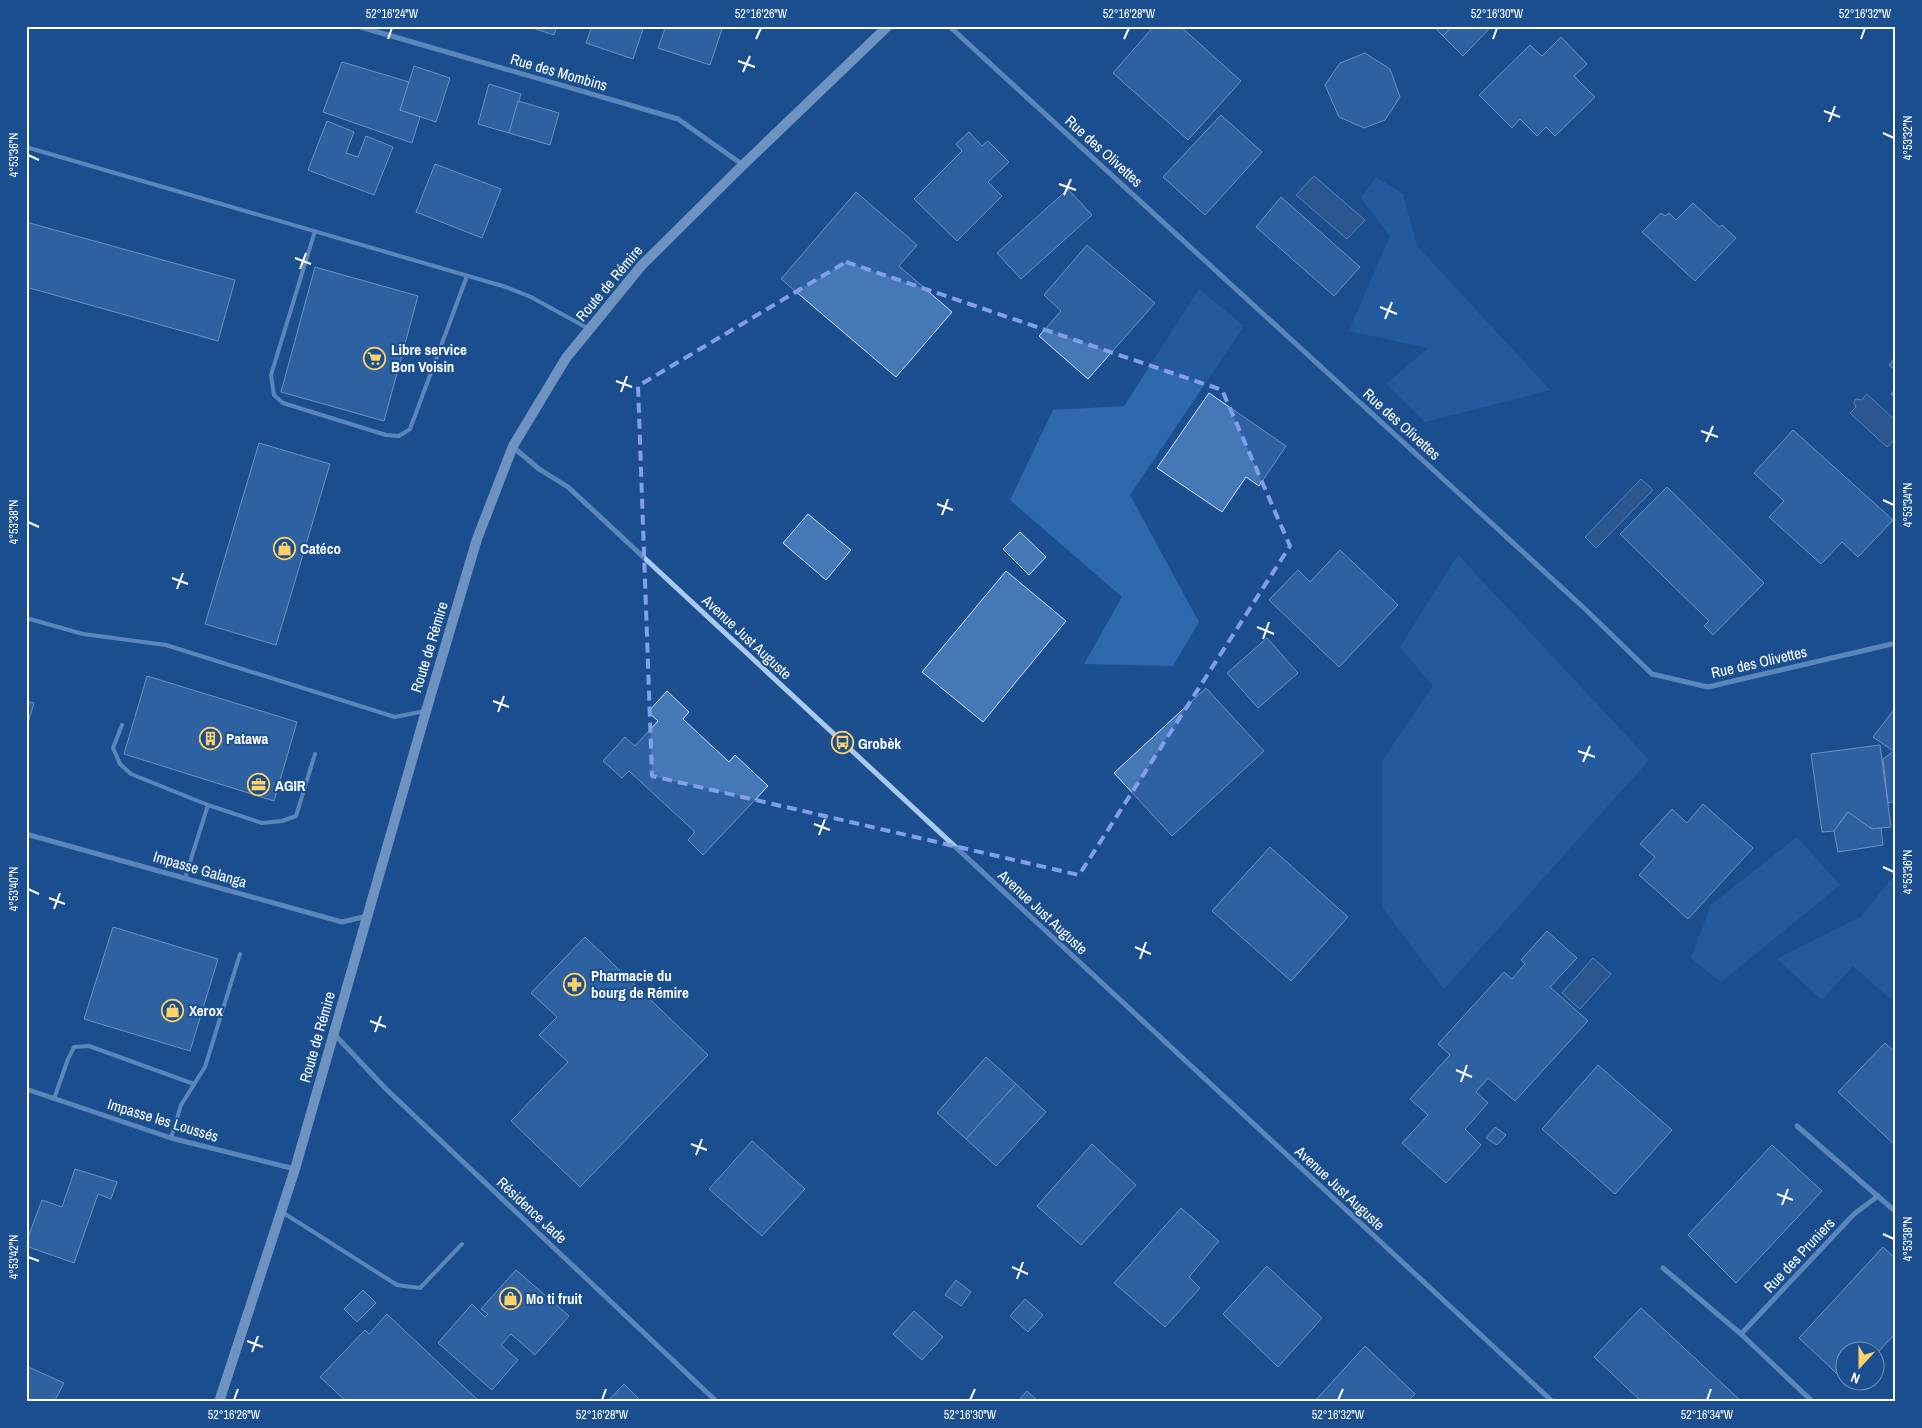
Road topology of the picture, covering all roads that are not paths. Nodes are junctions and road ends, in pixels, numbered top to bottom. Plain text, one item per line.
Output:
1 (357, 26) edge
2 (888, 26) edge
3 (949, 26) edge
4 (26, 147) edge
5 (743, 165) junction
6 (315, 232) junction
7 (467, 276) junction
8 (590, 329) junction
9 (512, 446) junction
10 (26, 618) edge
11 (1896, 643) edge
12 (426, 711) junction
13 (122, 724) dead end
14 (315, 754) dead end
15 (208, 805) junction
16 (26, 834) edge
17 (185, 878) junction
18 (367, 916) junction
19 (240, 954) dead end
20 (334, 1034) junction
21 (194, 1084) junction
22 (26, 1089) edge
23 (54, 1099) junction
24 (1796, 1126) dead end
25 (171, 1138) junction
26 (295, 1169) junction
27 (1878, 1196) junction
28 (281, 1212) junction
29 (1896, 1212) edge
30 (462, 1244) dead end
31 (1663, 1268) dead end
32 (1741, 1334) junction
33 (219, 1402) edge
34 (716, 1402) edge
35 (1553, 1402) edge
36 (1812, 1402) edge

1 - 5 street, Rue des Mombins
2 - 5 main road, Route de Rémire
3 - 11 street, Rue des Olivettes
4 - 6 lane
5 - 8 main road, Route de Rémire
6 - 7 lane
6 - 7 lane
7 - 8 lane
8 - 9 main road, Route de Rémire
9 - 12 main road, Route de Rémire
9 - 35 street, Avenue Just Auguste
10 - 12 lane
12 - 18 main road, Route de Rémire
13 - 15 lane
14 - 15 lane
15 - 17 lane
16 - 17 street, Impasse Galanga
17 - 18 street, Impasse Galanga
18 - 20 main road, Route de Rémire
19 - 21 lane
20 - 26 main road, Route de Rémire
20 - 34 street, Résidence Jade
21 - 23 lane
21 - 25 lane
22 - 23 street, Impasse les Loussés
23 - 25 street, Impasse les Loussés
24 - 27 street
25 - 26 street, Impasse les Loussés
26 - 28 main road, Route de Rémire
27 - 29 street
27 - 32 street, Rue des Pruniers
28 - 30 lane
28 - 33 main road, Route de Rémire
31 - 32 street
32 - 36 street

